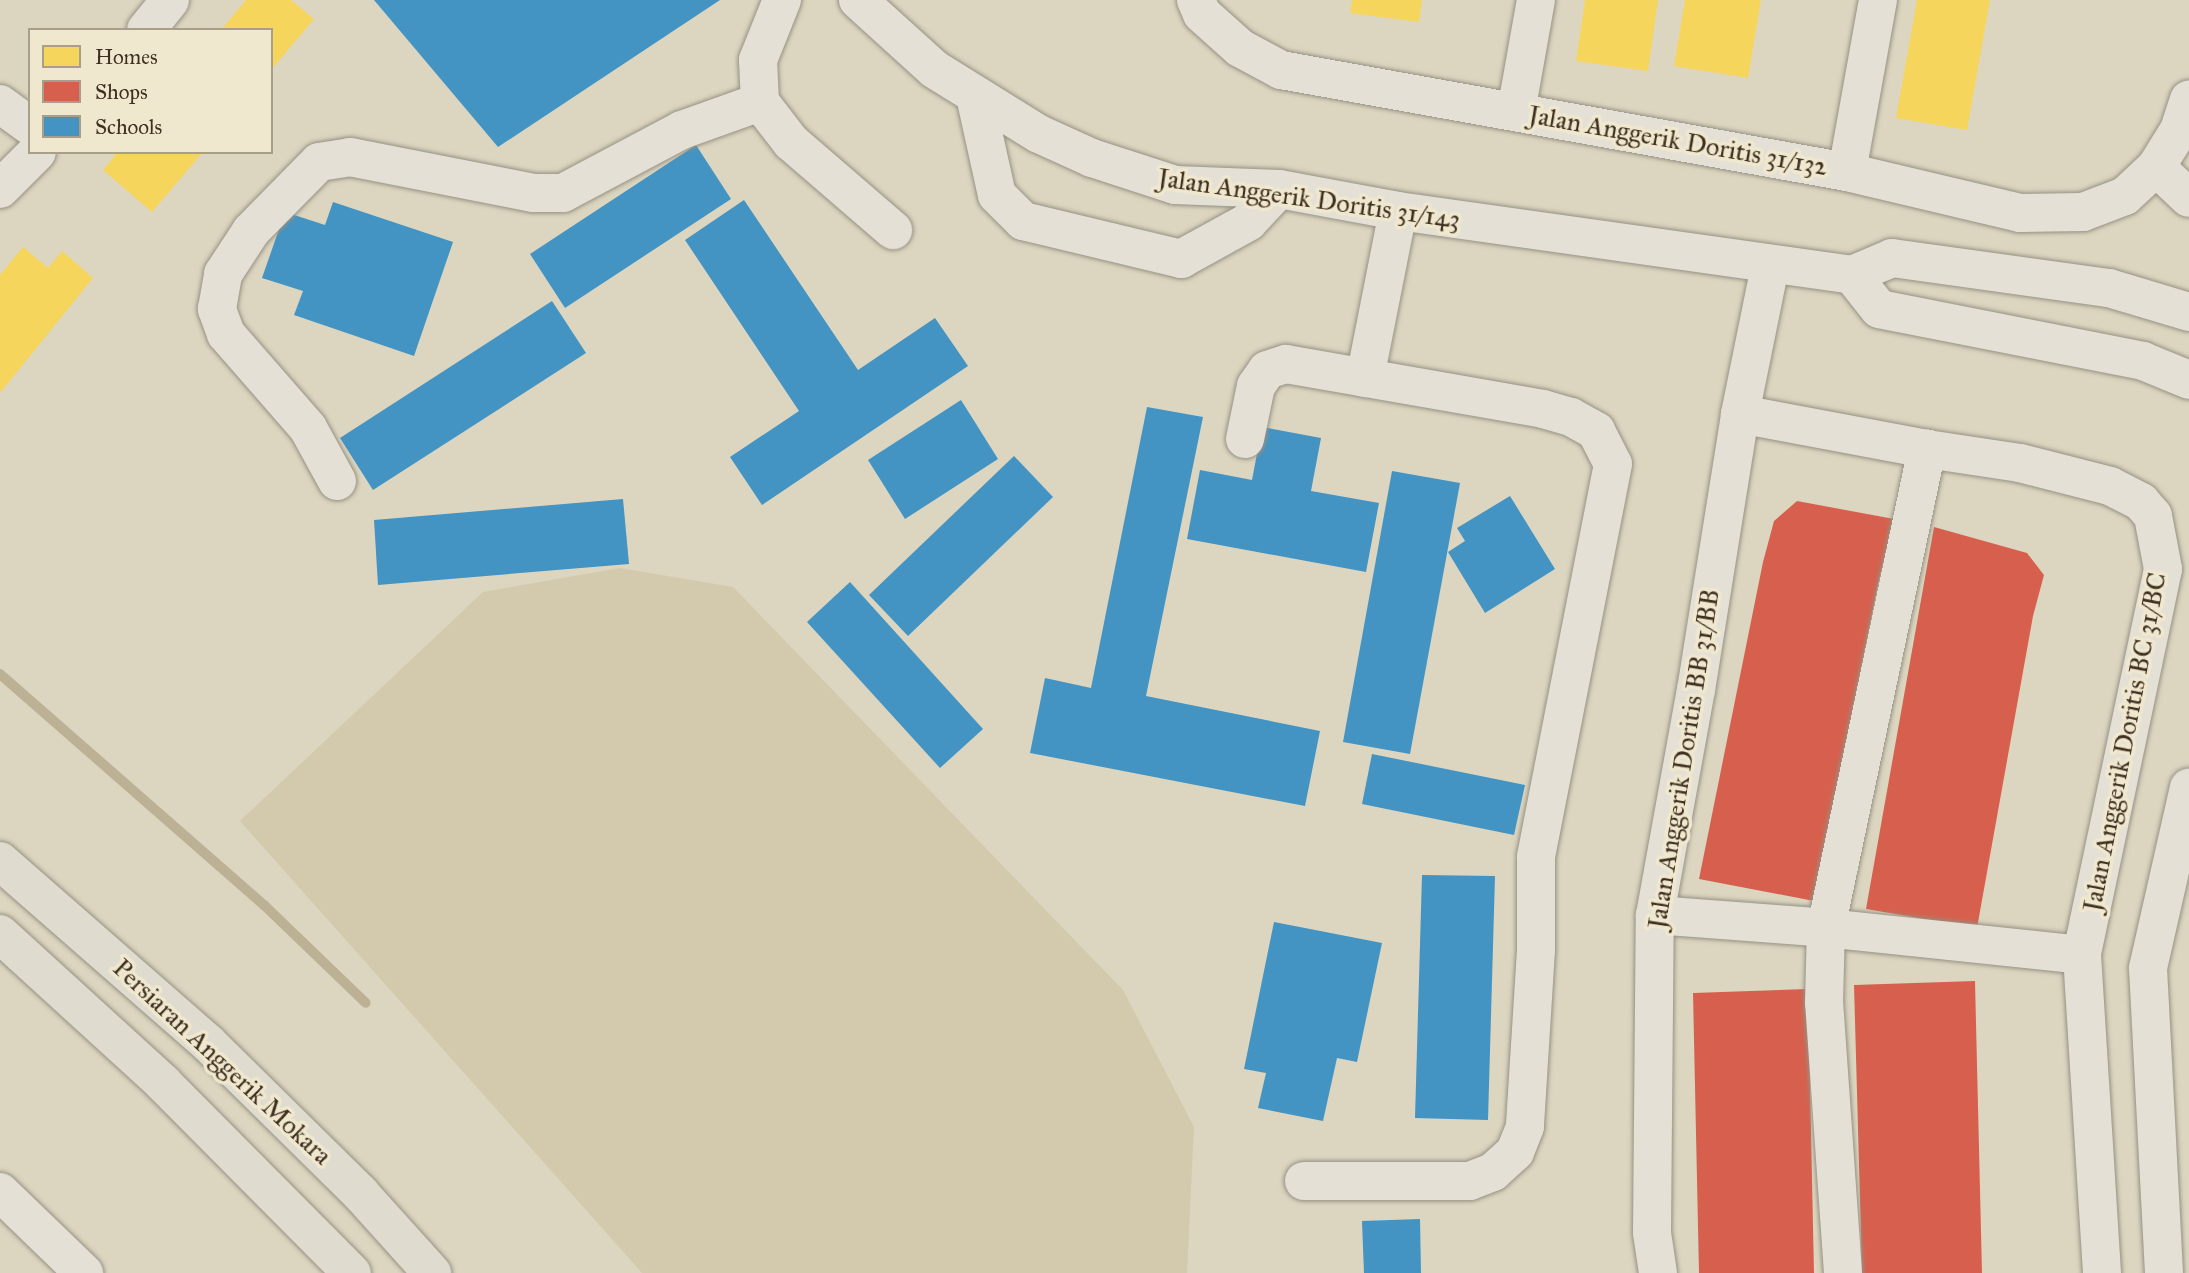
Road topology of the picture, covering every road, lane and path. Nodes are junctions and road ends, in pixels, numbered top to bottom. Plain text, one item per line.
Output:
1 (170, 0) edge
2 (782, 0) edge
3 (858, 0) edge
4 (1536, 0) edge
5 (1878, 0) edge
6 (1199, 7) edge
7 (147, 28) edge
8 (975, 96) junction
9 (2189, 100) edge
10 (760, 102) junction
11 (0, 104) edge
12 (1516, 112) junction
13 (28, 125) edge
14 (35, 154) edge
15 (2157, 167) junction
16 (1847, 172) junction
17 (0, 189) edge
18 (1279, 189) junction
19 (2189, 198) edge
20 (1398, 211) junction
21 (893, 230) dead end
22 (1770, 266) junction
23 (1852, 275) junction
24 (2189, 312) edge
25 (1365, 378) junction
26 (2189, 380) edge
27 (1740, 414) junction
28 (1245, 439) dead end
29 (1927, 449) junction
30 (337, 481) dead end
31 (2176, 562) edge
32 (2189, 789) edge
33 (0, 861) edge
34 (1655, 915) junction
35 (1826, 928) junction
36 (0, 934) edge
37 (2082, 955) junction
38 (1304, 1181) dead end
39 (0, 1192) edge
40 (84, 1273) edge
41 (352, 1273) edge
42 (432, 1273) edge
43 (1658, 1273) edge
44 (1843, 1273) edge
45 (2102, 1273) edge
46 (2164, 1273) edge

1 - 7 street
2 - 10 street
3 - 8 street, Jalan Anggerik Doritis 31/143
4 - 12 street
5 - 16 street
6 - 12 street, Jalan Anggerik Doritis 31/132
8 - 18 street, Jalan Anggerik Doritis 31/143
8 - 18 street
9 - 15 street, Jalan Anggerik Doritis 31/132
10 - 21 street
10 - 30 street
11 - 13 street
12 - 16 street, Jalan Anggerik Doritis 31/132
14 - 17 street
15 - 16 street, Jalan Anggerik Doritis 31/132
15 - 19 street
18 - 20 street, Jalan Anggerik Doritis 31/143
20 - 22 street, Jalan Anggerik Doritis 31/143
20 - 25 street
22 - 23 street, Jalan Anggerik Doritis 31/143
22 - 27 street, Jalan Anggerik Doritis BB 31/BB
23 - 24 street, Jalan Anggerik Doritis 31/143
23 - 26 street
25 - 28 street
25 - 38 street
27 - 29 street, Jalan Anggerik Doritis BC 31/BC
27 - 34 street, Jalan Anggerik Doritis BB 31/BB
29 - 31 street, Jalan Anggerik Doritis BC 31/BC
29 - 35 street
31 - 37 street, Jalan Anggerik Doritis BC 31/BC
32 - 46 street
33 - 42 main road, Persiaran Anggerik Mokara
34 - 35 street
34 - 43 street, Jalan Anggerik Doritis BB 31/BB
35 - 37 street
35 - 44 street
36 - 41 main road
37 - 45 street, Jalan Anggerik Doritis BC 31/BC
39 - 40 street

